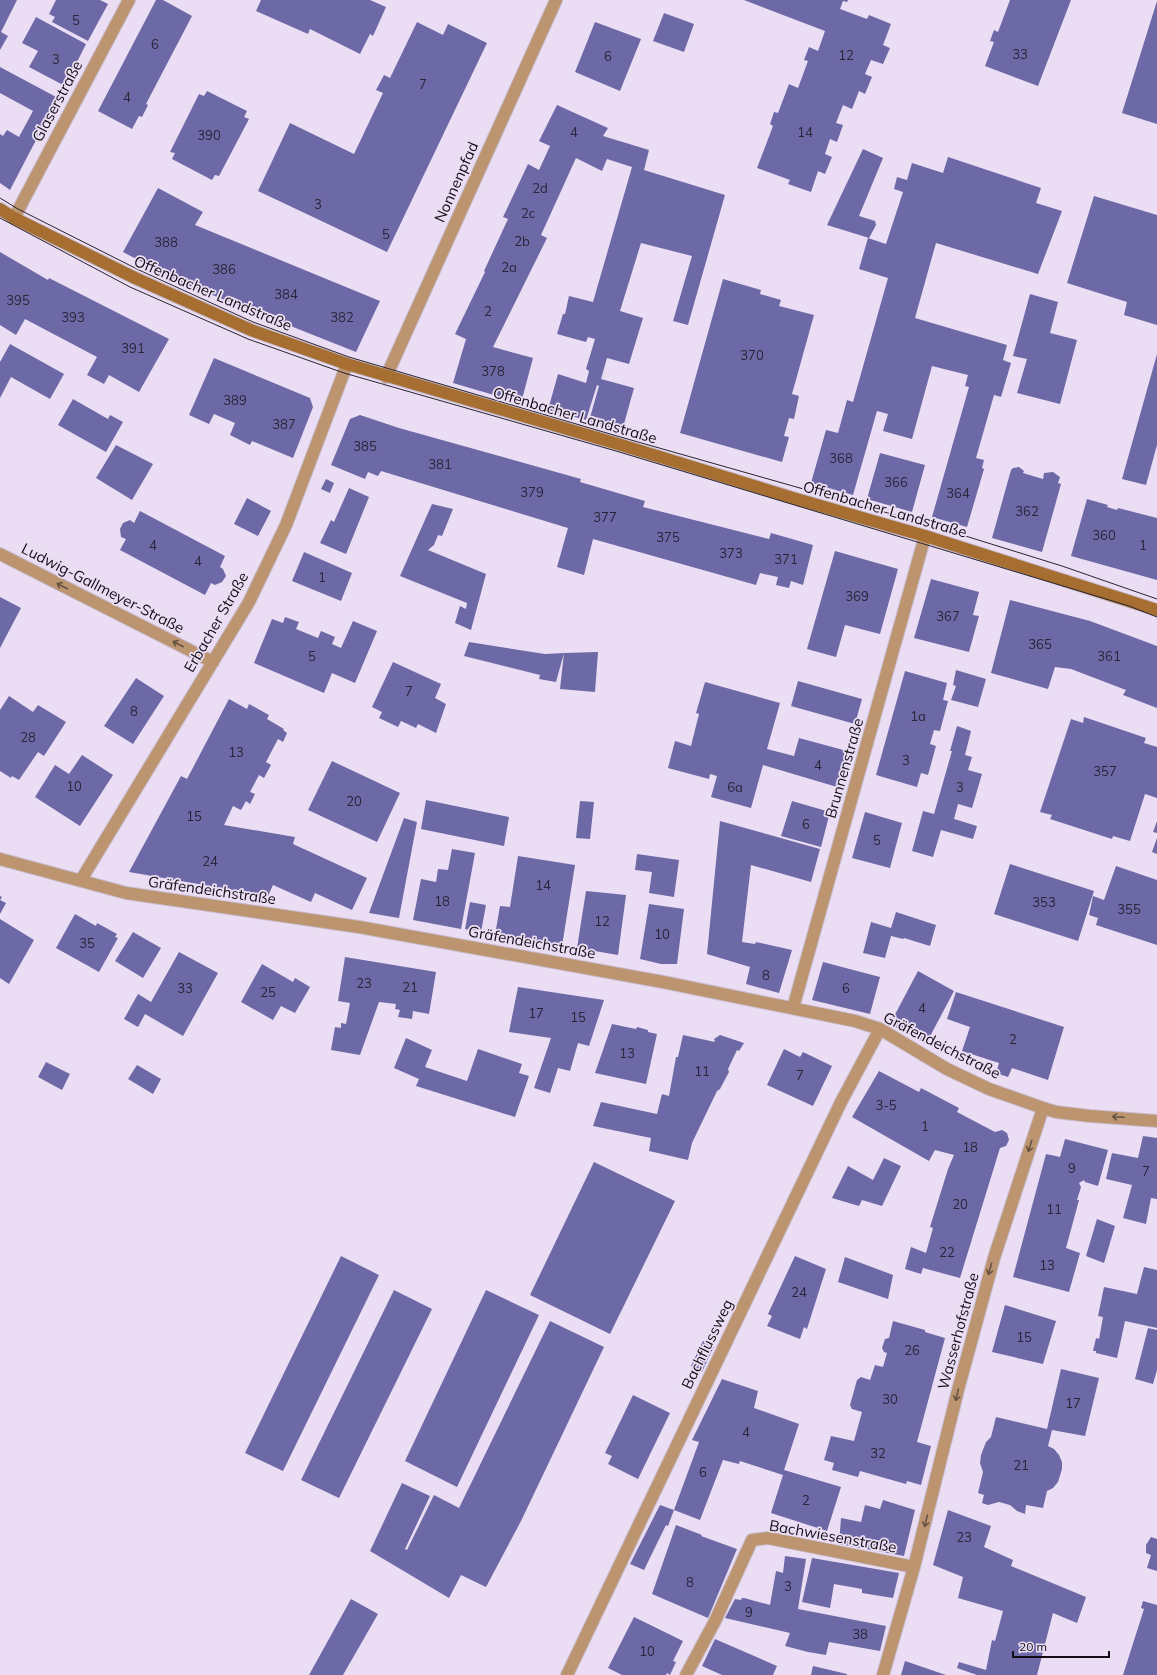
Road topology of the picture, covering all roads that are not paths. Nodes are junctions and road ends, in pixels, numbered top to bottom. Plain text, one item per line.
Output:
1 (129, 0) edge
2 (556, 0) edge
3 (0, 209) edge
4 (14, 218) junction
5 (347, 364) junction
6 (386, 377) junction
7 (925, 536) junction
8 (0, 554) edge
9 (1157, 610) edge
10 (213, 662) junction
11 (0, 860) edge
12 (80, 880) junction
13 (793, 1008) junction
14 (880, 1029) junction
15 (1043, 1108) junction
16 (1157, 1121) edge
17 (914, 1567) junction
18 (567, 1675) edge
19 (686, 1675) edge
20 (883, 1675) edge

1 - 4 street, Glaserstraße
2 - 6 street, Nonnenpfad
3 - 4 main road, Offenbacher Landstraße
4 - 5 main road, Offenbacher Landstraße
5 - 6 main road, Offenbacher Landstraße
5 - 10 street, Erbacher Straße
6 - 7 main road, Offenbacher Landstraße
7 - 9 main road, Offenbacher Landstraße
7 - 13 street, Brunnenstraße
10 -> 8 street, Ludwig-Gallmeyer-Straße
10 - 12 street, Erbacher Straße
11 - 12 street, Gräfendeichstraße
12 - 13 street, Gräfendeichstraße
13 - 14 street, Gräfendeichstraße
14 - 15 street, Gräfendeichstraße
14 - 18 street, Bachflussweg
16 -> 15 street
15 -> 17 street, Wasserhofstraße
17 - 19 street, Bachwiesenstraße
17 - 20 street, Wasserhofstraße

